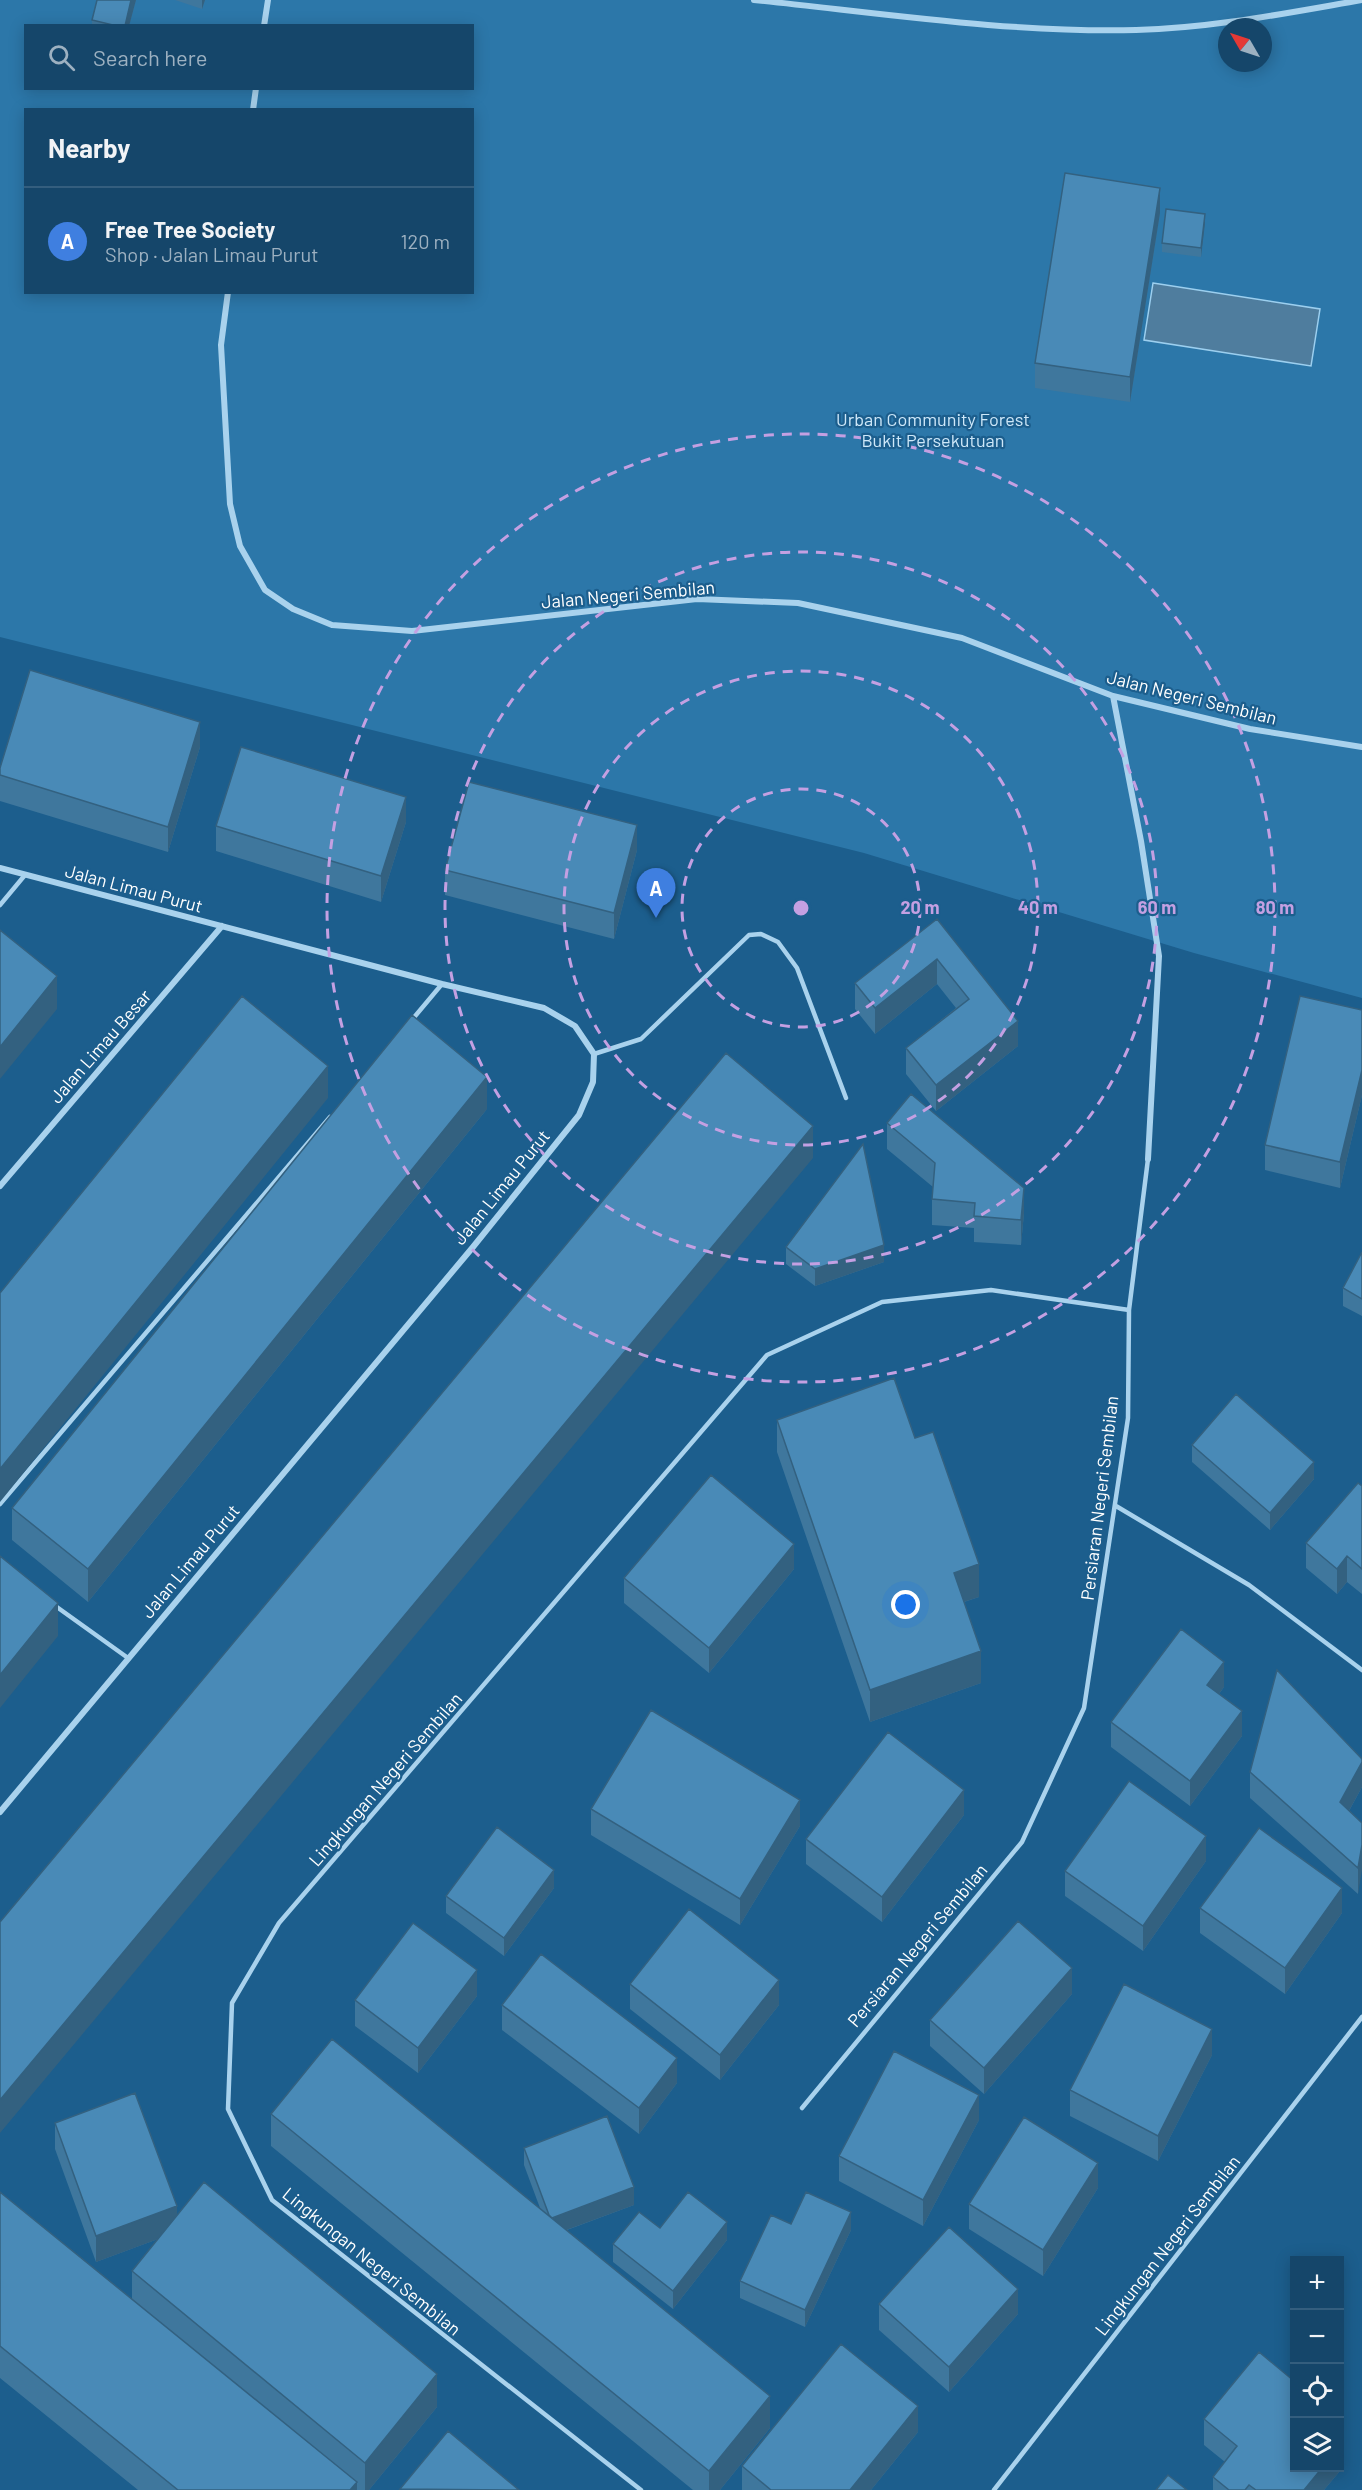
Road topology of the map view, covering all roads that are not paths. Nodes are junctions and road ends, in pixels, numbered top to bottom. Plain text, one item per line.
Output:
1 (268, 0) edge
2 (754, 0) edge
3 (1362, 0) edge
4 (264, 24) edge
5 (256, 90) edge
6 (253, 108) edge
7 (228, 294) edge
8 (1113, 696) junction
9 (1362, 747) edge
10 (0, 868) edge
11 (25, 875) junction
12 (0, 905) edge
13 (222, 926) junction
14 (442, 984) junction
15 (404, 1030) edge
16 (594, 1054) junction
17 (846, 1098) dead end
18 (334, 1112) edge
19 (1148, 1159) joint
20 (0, 1186) edge
21 (1129, 1310) junction
22 (0, 1504) edge
23 (1116, 1506) junction
24 (46, 1599) edge
25 (128, 1658) junction
26 (1362, 1670) edge
27 (0, 1812) edge
28 (1362, 2017) edge
29 (802, 2108) dead end
30 (641, 2490) edge
31 (994, 2490) edge

1 - 4 street
2 - 3 street
5 - 6 street
7 - 8 street, Jalan Negeri Sembilan
8 - 9 street, Jalan Negeri Sembilan
8 - 19 street, Persiaran Negeri Sembilan
10 - 11 street, Jalan Limau Purut
11 - 12 lane
11 - 13 street, Jalan Limau Purut
13 - 14 street, Jalan Limau Purut
13 - 20 street, Jalan Limau Besar
14 - 15 lane
14 - 16 street, Jalan Limau Purut
16 - 17 lane
16 - 25 street, Jalan Limau Purut
18 - 22 lane
19 - 21 lane, Persiaran Negeri Sembilan
21 - 23 lane, Persiaran Negeri Sembilan
21 - 30 lane, Lingkungan Negeri Sembilan
23 - 26 lane
23 - 29 lane, Persiaran Negeri Sembilan
24 - 25 lane
25 - 27 street, Jalan Limau Purut
28 - 31 lane, Lingkungan Negeri Sembilan

